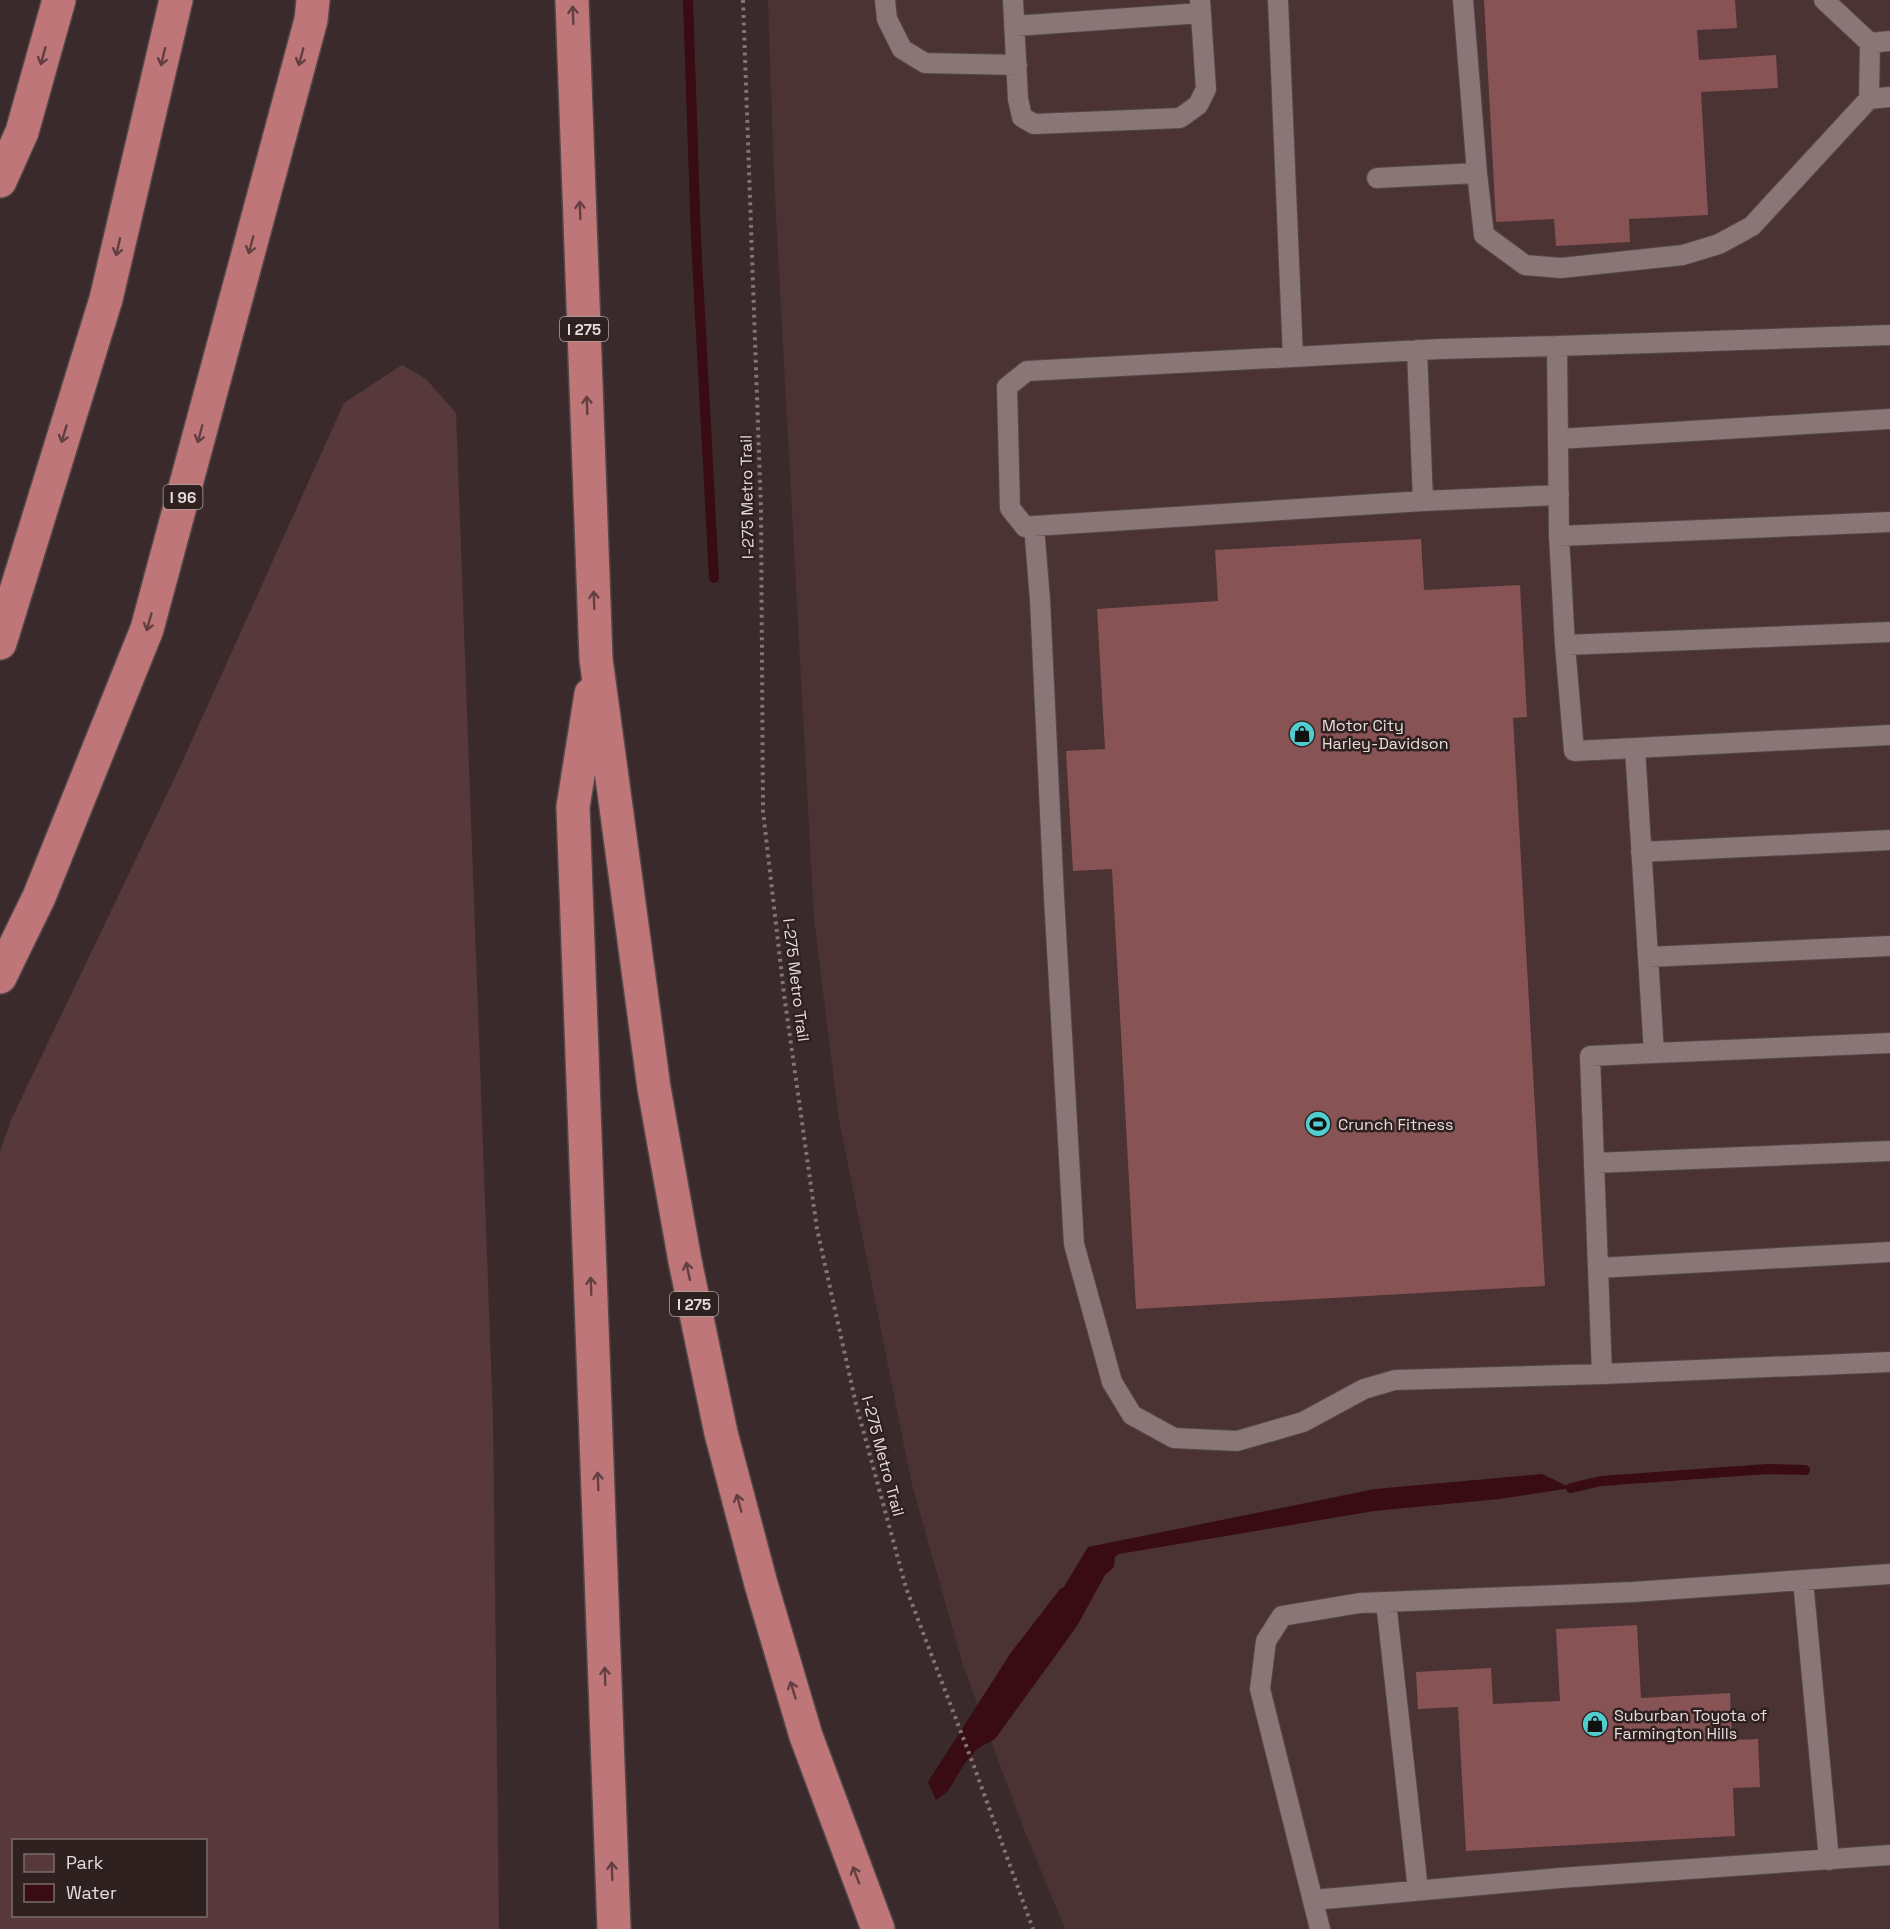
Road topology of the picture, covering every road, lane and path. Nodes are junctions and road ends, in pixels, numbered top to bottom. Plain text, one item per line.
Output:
1 (59, 0) edge
2 (176, 0) edge
3 (314, 0) edge
4 (572, 0) edge
5 (743, 0) edge
6 (885, 0) edge
7 (1013, 0) edge
8 (1278, 0) edge
9 (1463, 0) edge
10 (1824, 0) edge
11 (1200, 6) edge
12 (1014, 26) junction
13 (1890, 41) edge
14 (1870, 43) junction
15 (1017, 65) junction
16 (1890, 98) edge
17 (1869, 99) junction
18 (1477, 173) junction
19 (1377, 178) dead end
20 (0, 181) edge
21 (1890, 335) edge
22 (1557, 346) junction
23 (1417, 350) junction
24 (1293, 357) junction
25 (1890, 419) edge
26 (1558, 439) junction
27 (1559, 495) junction
28 (1423, 501) junction
29 (1890, 522) edge
30 (1034, 526) junction
31 (1559, 536) junction
32 (1890, 632) edge
33 (0, 643) edge
34 (1565, 645) junction
35 (596, 658) junction
36 (1890, 735) edge
37 (1635, 748) junction
38 (1890, 840) edge
39 (1641, 852) junction
40 (1890, 946) edge
41 (1648, 957) junction
42 (0, 976) edge
43 (1890, 1043) edge
44 (1654, 1053) junction
45 (1890, 1151) edge
46 (1594, 1163) junction
47 (1890, 1252) edge
48 (1598, 1268) junction
49 (1890, 1362) edge
50 (1602, 1374) junction
51 (1890, 1574) edge
52 (1803, 1580) junction
53 (1386, 1602) junction
54 (1890, 1856) edge
55 (1829, 1860) junction
56 (1418, 1890) junction
57 (1313, 1900) junction
58 (614, 1929) edge
59 (878, 1929) edge
60 (1033, 1929) edge
61 (1320, 1929) edge

1 -> 20 highway
2 -> 33 highway
3 -> 42 highway, I 96
35 -> 4 highway, I 275
5 - 60 path, I-275 Metro Trail
6 - 15 lane
7 - 12 lane
8 - 24 lane
9 - 18 lane
10 - 14 lane
11 - 12 lane
11 - 15 lane
12 - 15 lane
13 - 14 lane
14 - 17 lane
16 - 17 lane
17 - 18 lane
18 - 19 lane
21 - 22 lane
22 - 23 lane
22 - 26 lane
23 - 24 lane
23 - 28 lane
24 - 30 lane
25 - 26 lane
26 - 27 lane
27 - 28 lane
27 - 31 lane
28 - 30 lane
29 - 31 lane
30 - 50 lane
31 - 34 lane
32 - 34 lane
34 - 37 lane
58 -> 35 highway
59 -> 35 highway, I 275
36 - 37 lane
37 - 39 lane
38 - 39 lane
39 - 41 lane
40 - 41 lane
41 - 44 lane
43 - 44 lane
44 - 46 lane
45 - 46 lane
46 - 48 lane
47 - 48 lane
48 - 50 lane
49 - 50 lane
51 - 52 lane
52 - 53 lane
52 - 55 lane
53 - 56 lane
53 - 57 lane
54 - 55 lane
55 - 56 lane
56 - 57 lane
57 - 61 lane

